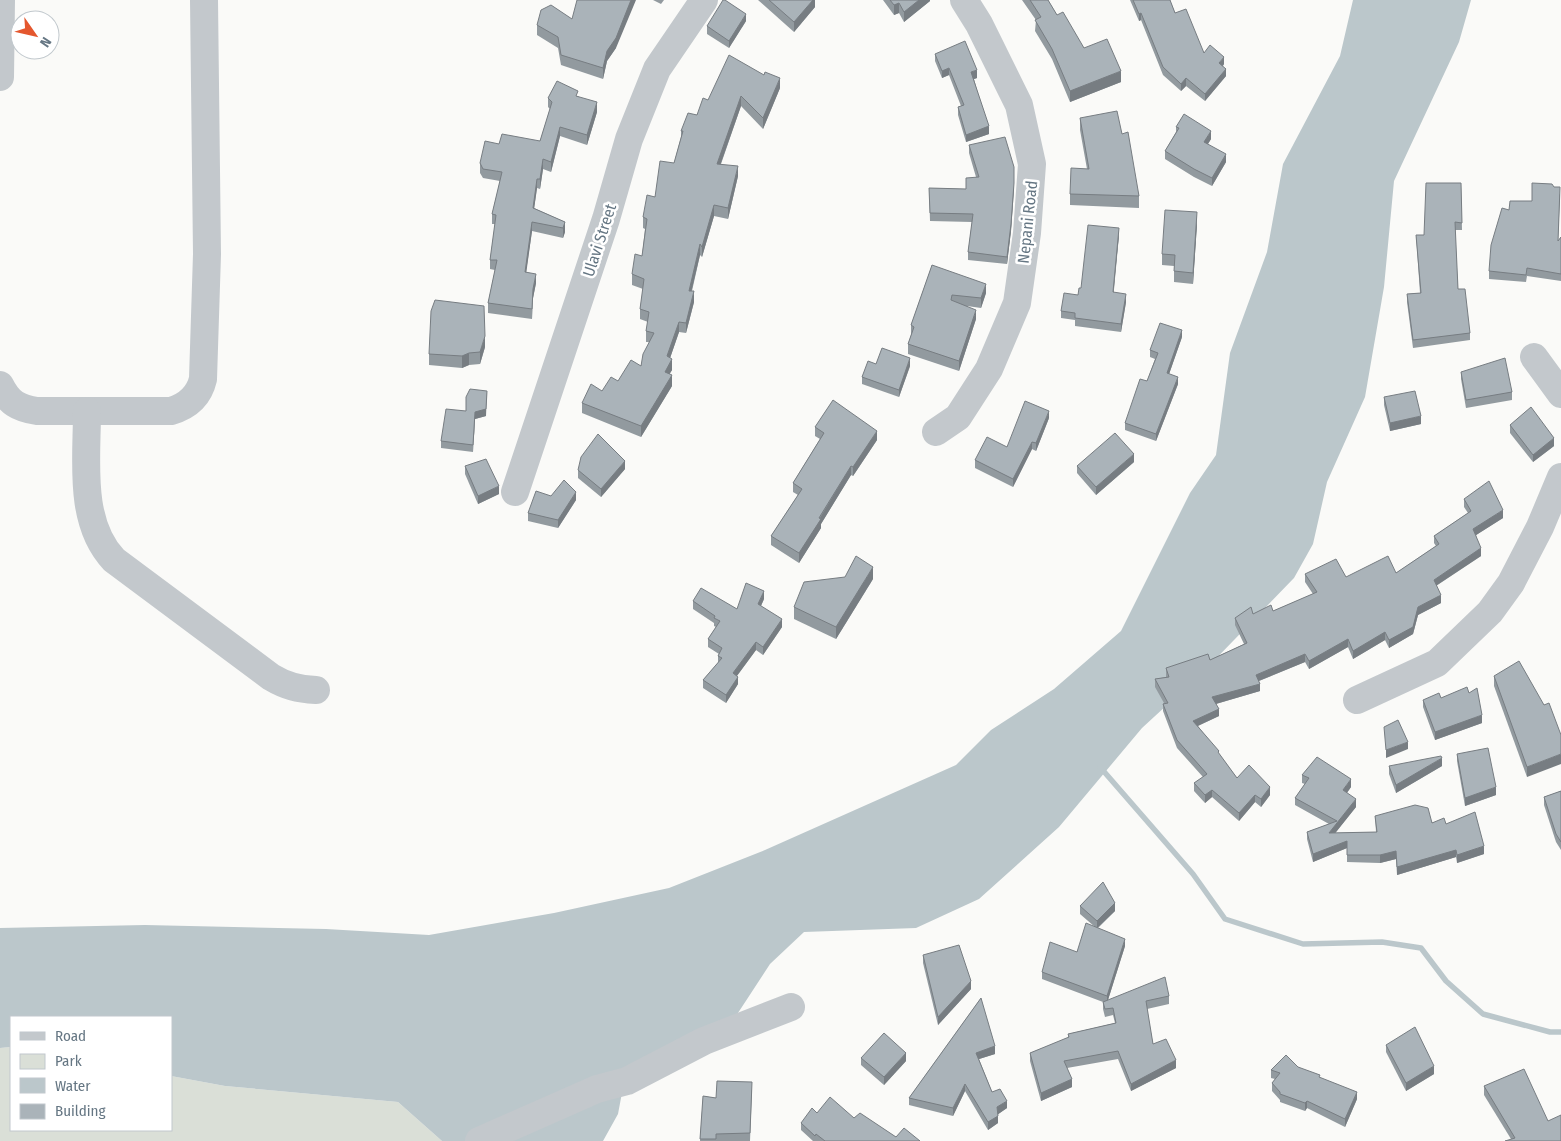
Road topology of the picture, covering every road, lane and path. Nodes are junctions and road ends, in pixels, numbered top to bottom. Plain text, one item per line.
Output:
1 (1, 0) edge
2 (204, 0) edge
3 (704, 0) edge
4 (964, 0) edge
5 (0, 77) edge
6 (1534, 357) dead end
7 (0, 385) edge
8 (1561, 394) edge
9 (87, 411) junction
10 (936, 432) dead end
11 (1561, 477) edge
12 (515, 492) dead end
13 (316, 690) dead end
14 (1357, 700) dead end
15 (791, 1007) dead end
16 (479, 1141) edge

1 - 5 street
2 - 9 street
3 - 12 street, Ulavi Street
4 - 10 street, Nepani Road
6 - 8 street
7 - 9 street
9 - 13 street
11 - 14 street
15 - 16 street

